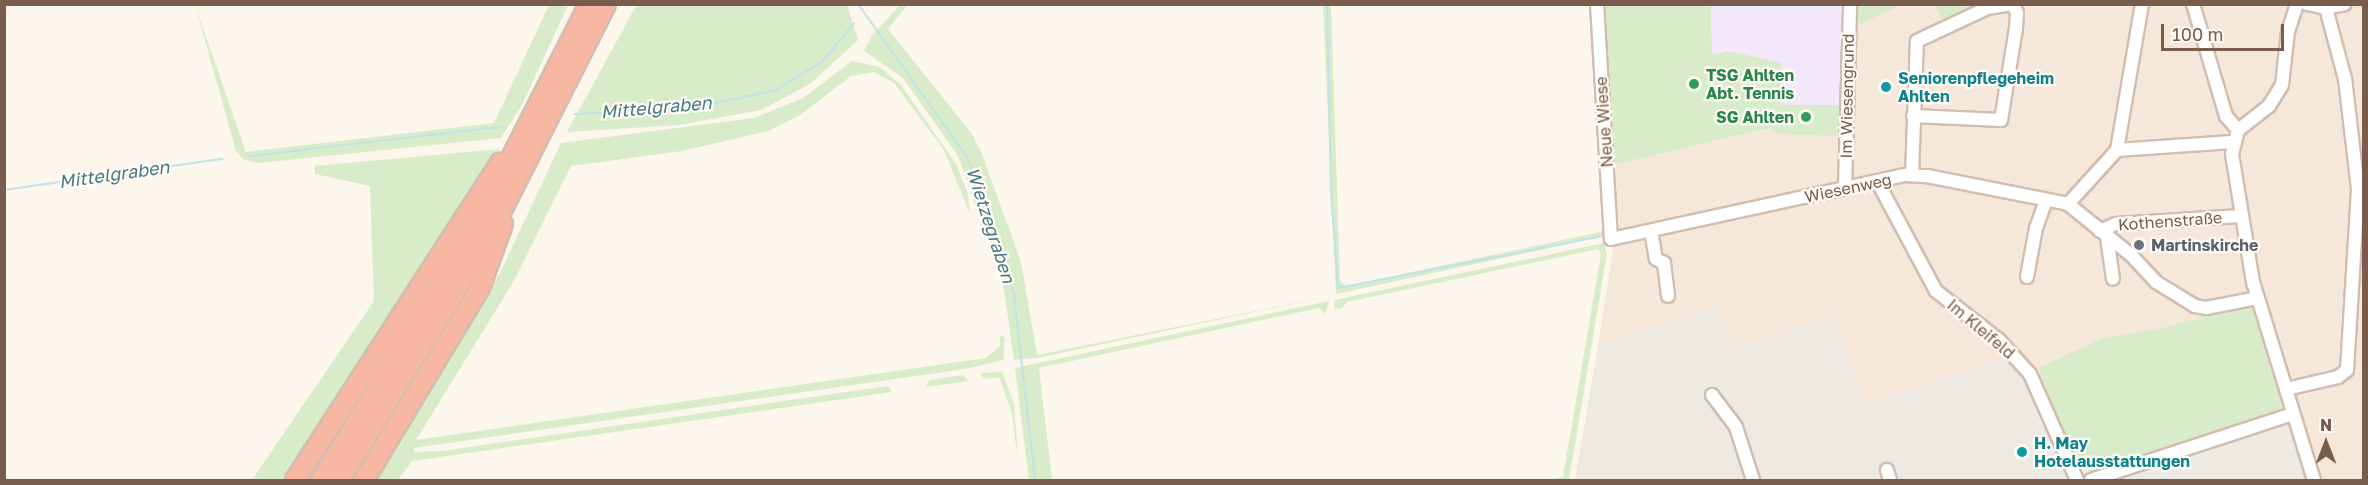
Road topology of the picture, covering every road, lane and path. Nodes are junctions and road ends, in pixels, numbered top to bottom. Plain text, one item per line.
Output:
1 (589, 4) edge
2 (606, 4) edge
3 (1597, 4) edge
4 (1850, 4) edge
5 (2012, 4) edge
6 (2142, 4) edge
7 (2193, 4) edge
8 (2296, 4) edge
9 (2307, 4) edge
10 (2345, 4) edge
11 (2326, 8) junction
12 (535, 116) junction
13 (1913, 116) junction
14 (2235, 136) junction
15 (2117, 150) junction
16 (1912, 175) junction
17 (1877, 181) junction
18 (1845, 188) junction
19 (511, 197) junction
20 (2046, 200) junction
21 (2068, 204) junction
22 (2241, 216) junction
23 (1651, 231) junction
24 (2104, 234) junction
25 (1611, 239) joint
26 (2027, 277) dead end
27 (2113, 279) dead end
28 (1668, 296) dead end
29 (2258, 298) junction
30 (2286, 389) junction
31 (1712, 395) dead end
32 (2293, 414) junction
33 (372, 472) edge
34 (295, 480) edge
35 (321, 480) edge
36 (340, 480) edge
37 (364, 480) edge
38 (1753, 480) edge
39 (2077, 480) edge
40 (2091, 480) edge
41 (2314, 480) edge

1 - 12 highway
2 - 19 highway
3 - 25 street, Neue Wiese
4 - 18 street, Im Wiesengrund
5 - 13 street
5 - 13 street
6 - 15 street
7 - 14 street
8 - 14 street
9 - 11 street
10 - 11 street
11 - 30 street
12 - 34 highway
12 - 35 highway
13 - 16 street
14 - 15 street
14 - 22 street
15 - 21 street
16 - 17 street, Wiesenweg
16 - 20 street, Wiesenweg
17 - 18 street, Wiesenweg
17 - 39 street, Im Kleifeld
18 - 23 street, Wiesenweg
19 - 33 highway
19 - 36 highway
20 - 21 street, Wiesenweg
20 - 26 street
21 - 24 street
22 - 24 street, Kothenstraße
22 - 29 street
23 - 25 street, Wiesenweg
23 - 28 street
24 - 27 street
24 - 29 street
29 - 30 street
30 - 32 street
31 - 38 street
32 - 40 street
32 - 41 street
33 - 37 highway

